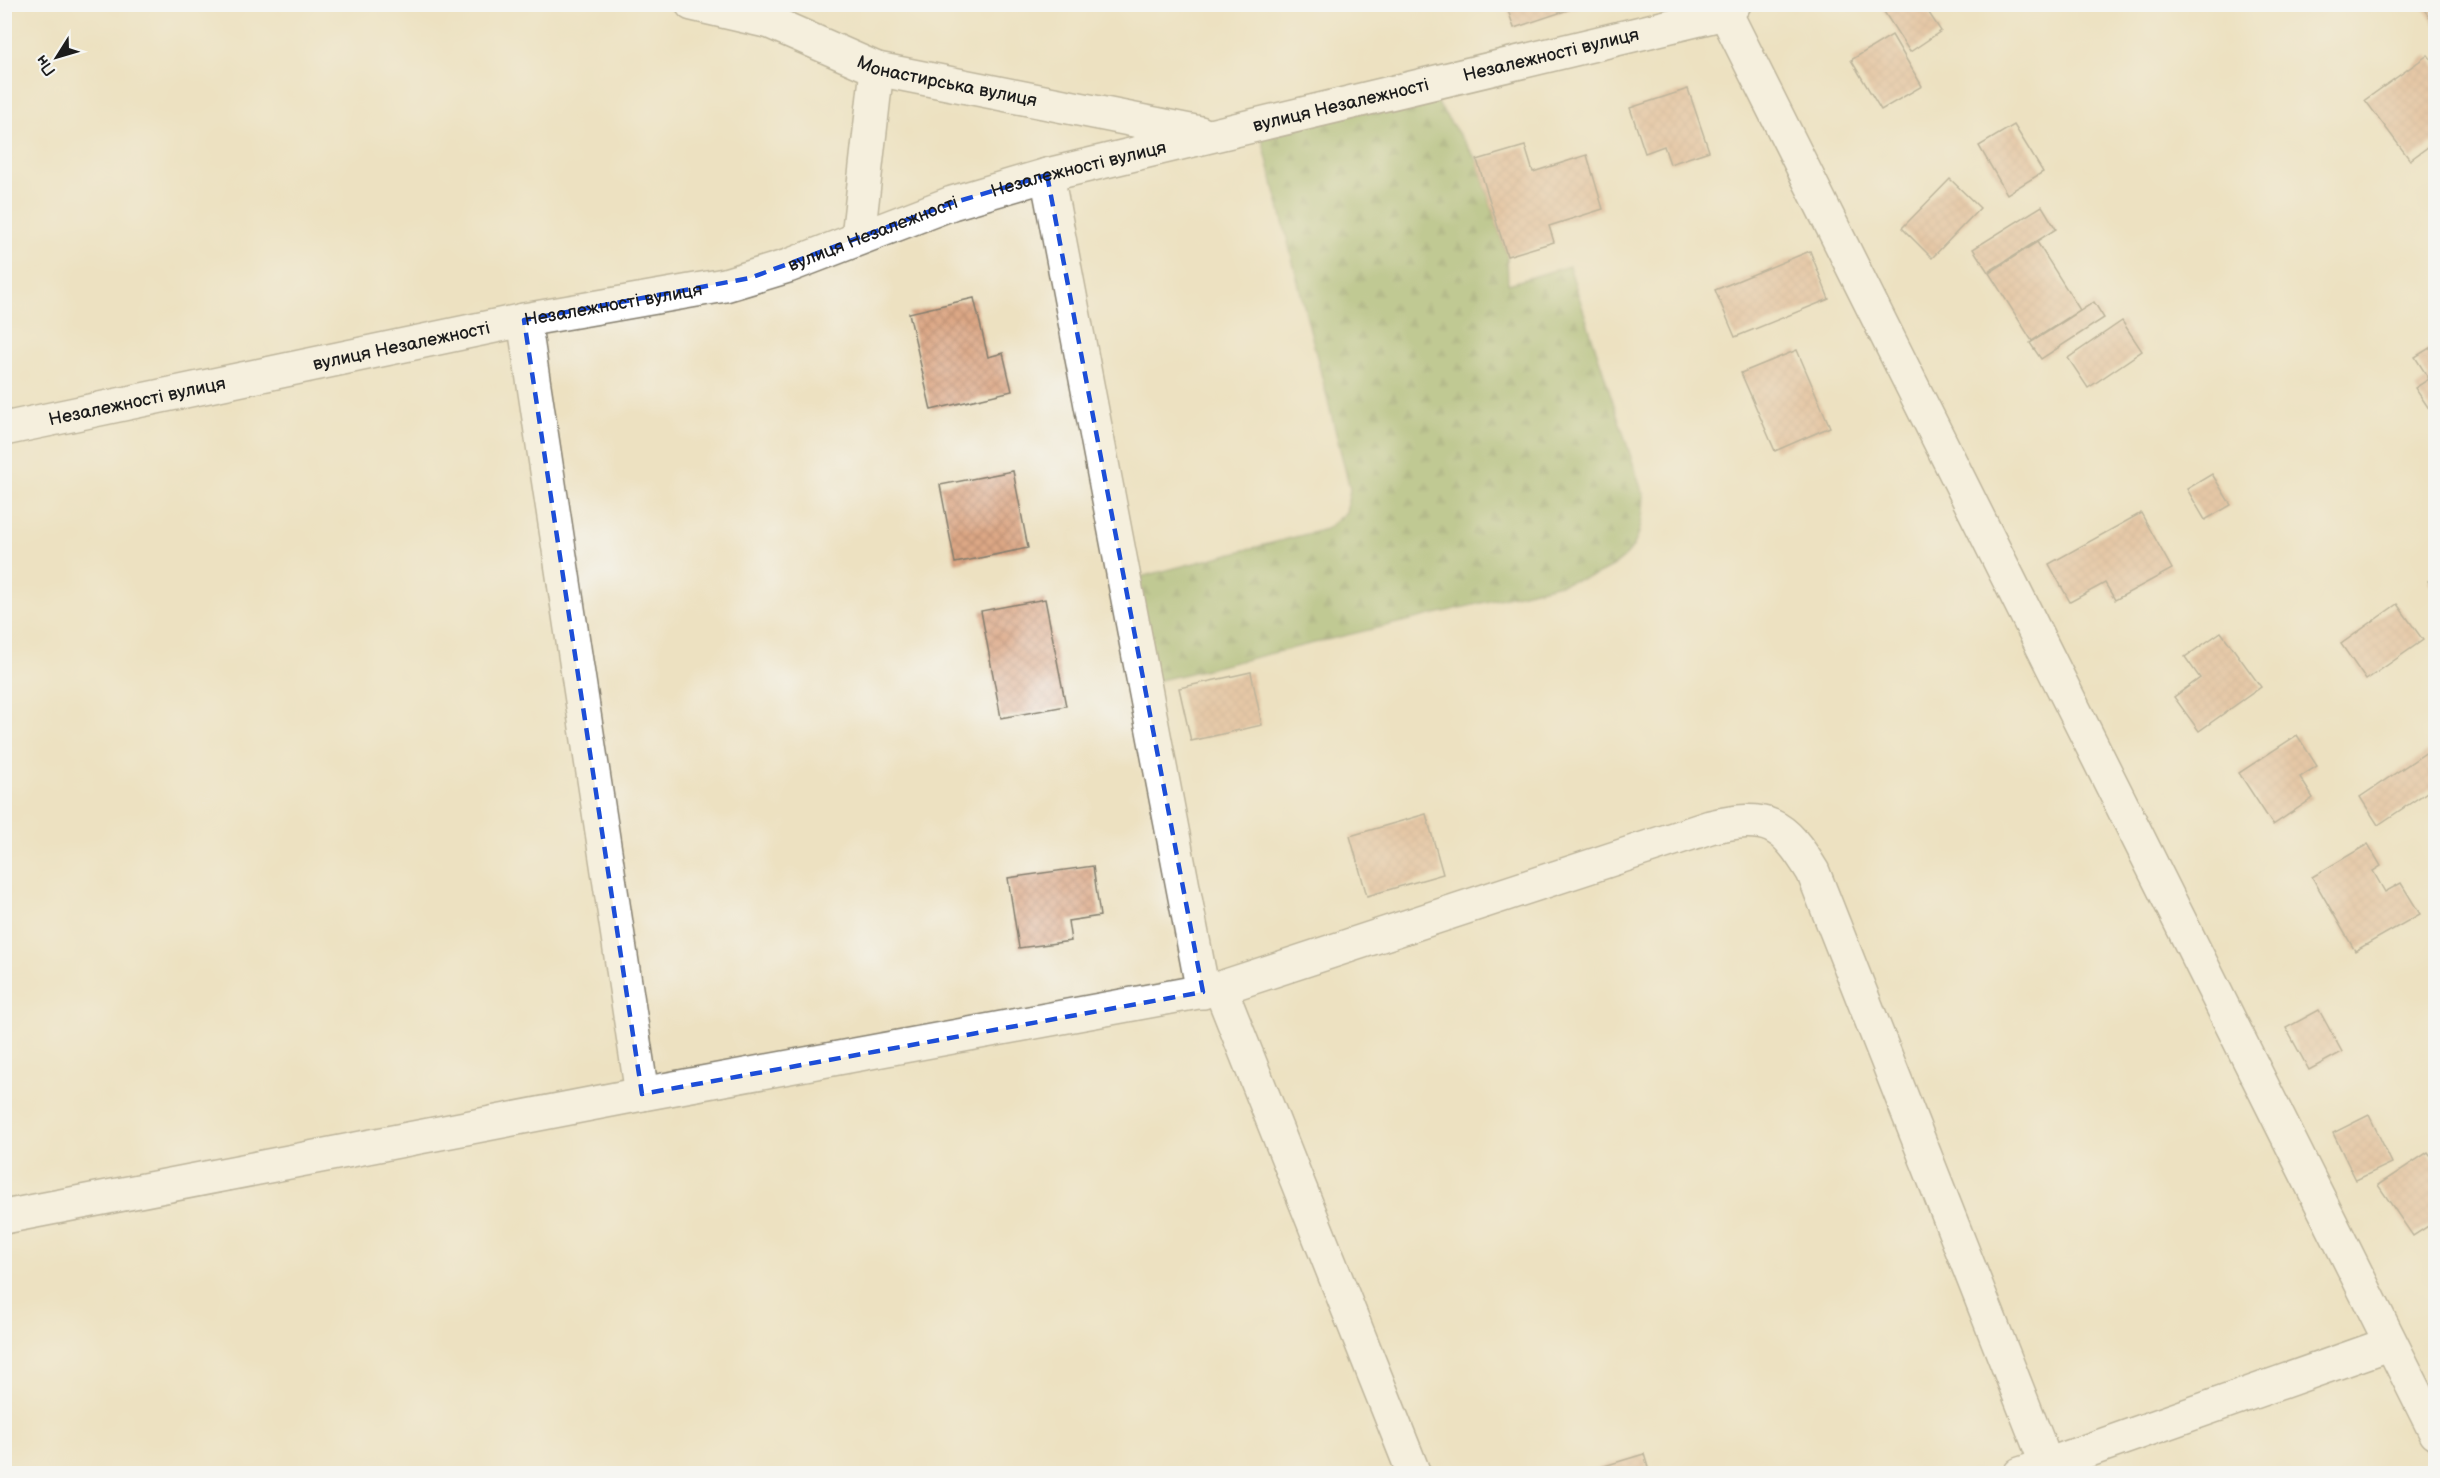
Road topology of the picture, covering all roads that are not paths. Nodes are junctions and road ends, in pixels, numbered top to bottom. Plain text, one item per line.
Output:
1 (692, 4) edge
2 (1727, 7) edge
3 (877, 69) junction
4 (1210, 135) junction
5 (1047, 174) junction
6 (858, 237) junction
7 (524, 320) junction
8 (4, 429) edge
9 (1212, 990) junction
10 (642, 1094) junction
11 (4, 1218) edge
12 (2389, 1344) junction
13 (2436, 1433) edge
14 (2033, 1469) edge
15 (1414, 1473) edge

1 - 3 street, Монастирська вулиця
2 - 4 street, Незалежності вулиця
2 - 12 street
3 - 4 street, Монастирська вулиця
3 - 6 street
4 - 5 street, Незалежності вулиця
5 - 6 street, Незалежності вулиця
5 - 9 street
6 - 7 street, Незалежності вулиця
7 - 8 street, Незалежності вулиця
7 - 10 street
9 - 10 street
9 - 14 street
9 - 15 street
10 - 11 street
12 - 13 street
12 - 14 street

